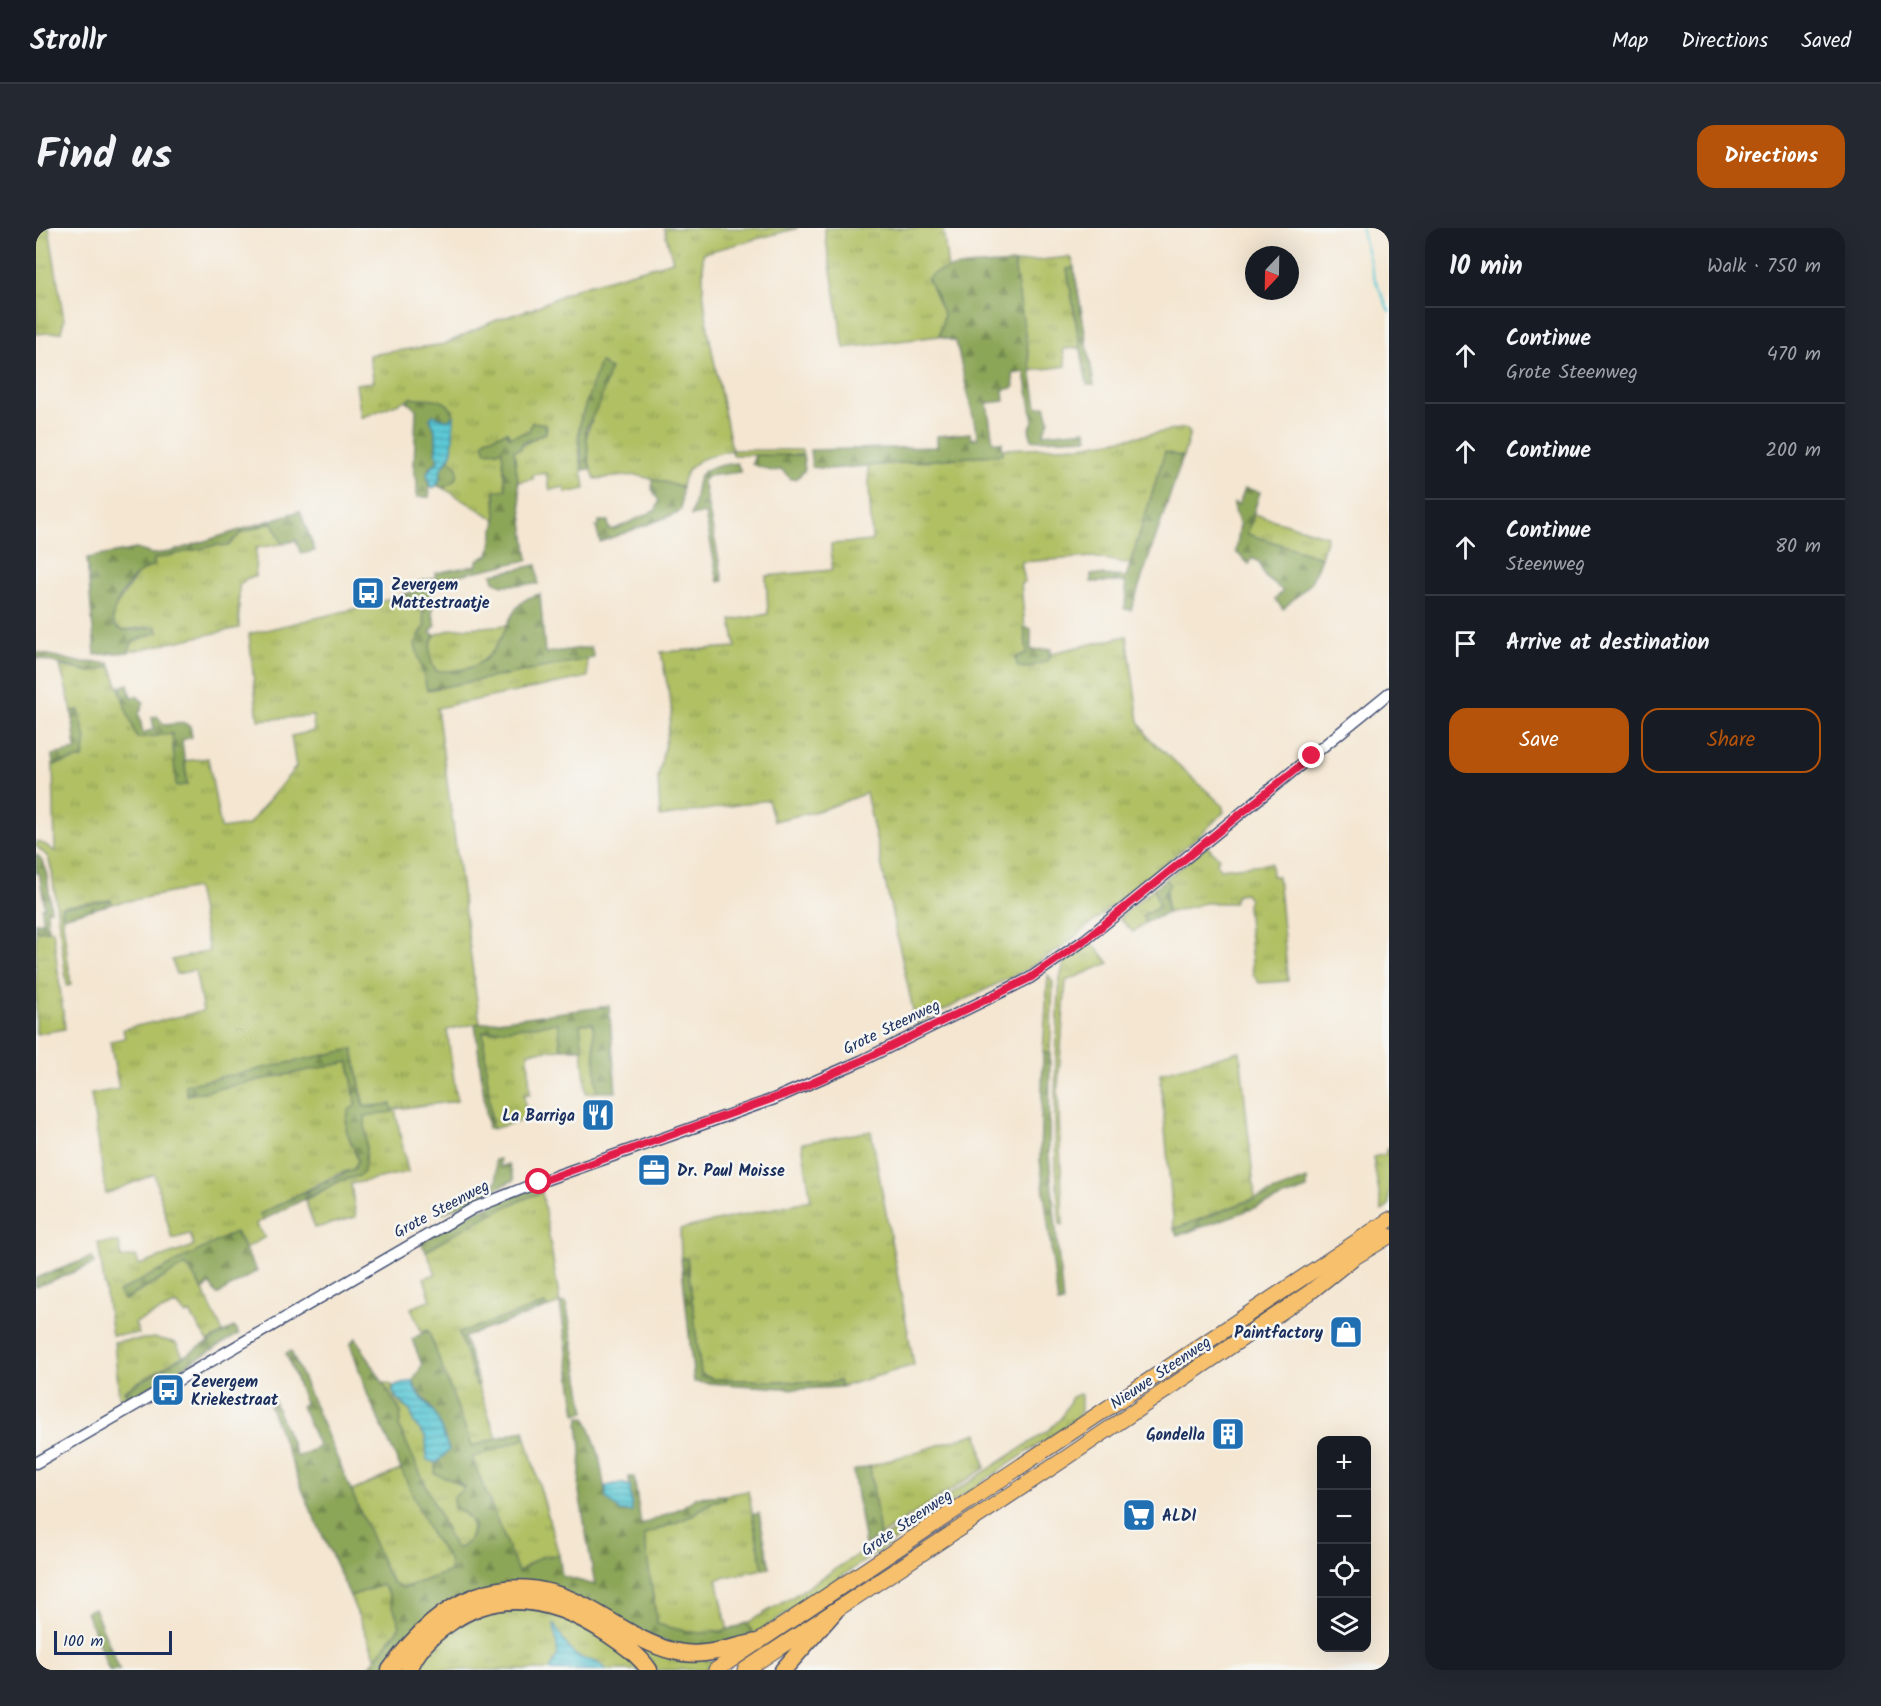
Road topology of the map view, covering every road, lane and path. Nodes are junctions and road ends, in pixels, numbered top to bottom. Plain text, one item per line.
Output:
1 (1389, 693) edge
2 (1389, 1220) edge
3 (1389, 1236) edge
4 (1116, 1403) joint
5 (36, 1463) edge
6 (835, 1611) junction
7 (758, 1642) junction
8 (390, 1670) edge
9 (409, 1670) edge
10 (649, 1670) edge
11 (716, 1670) edge
12 (746, 1670) edge
13 (783, 1670) edge

1 - 5 street, Grote Steenweg
2 - 4 highway, Nieuwe Steenweg
3 - 6 highway, Nieuwe Steenweg
4 - 7 highway, Grote Steenweg
6 - 12 highway
6 - 13 highway
7 - 8 highway
7 - 11 highway, Grote Steenweg
9 - 10 highway

